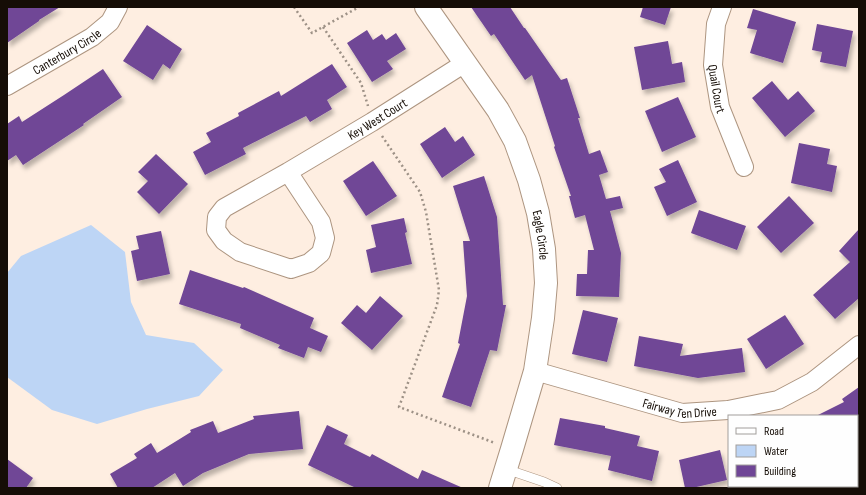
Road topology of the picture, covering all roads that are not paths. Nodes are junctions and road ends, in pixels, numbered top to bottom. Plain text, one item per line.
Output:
1 (118, 7) edge
2 (426, 7) edge
3 (722, 7) edge
4 (465, 63) junction
5 (7, 86) edge
6 (744, 167) dead end
7 (288, 172) junction
8 (859, 345) edge
9 (535, 371) junction
10 (506, 469) edge
11 (557, 488) edge

1 - 5 street, Canterbury Circle
2 - 4 street, Eagle Circle
3 - 6 street, Quail Court
4 - 7 street, Key West Court
4 - 9 street, Eagle Circle
7 - 7 street, Key West Court
8 - 9 street, Fairway Ten Drive
9 - 10 street, Eagle Circle
10 - 11 lane

